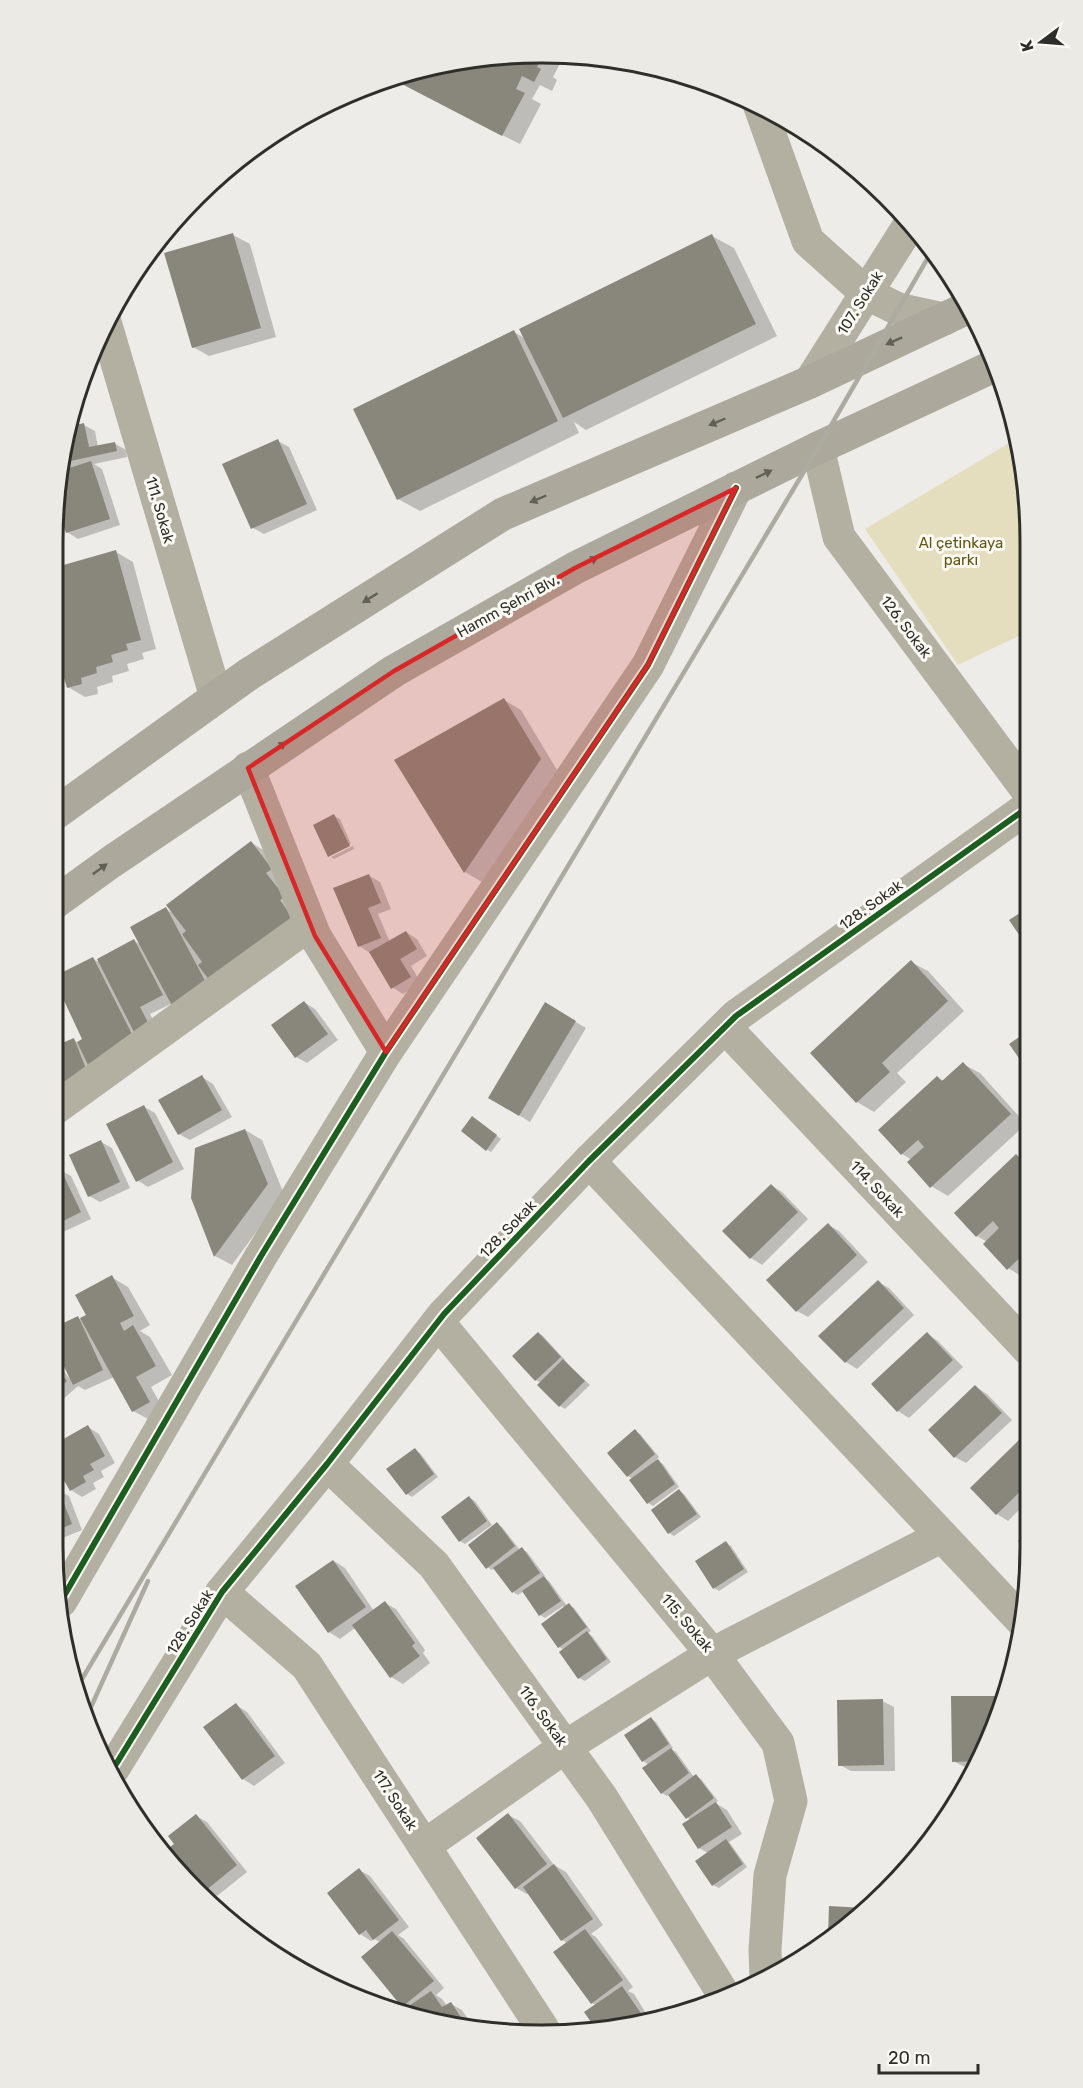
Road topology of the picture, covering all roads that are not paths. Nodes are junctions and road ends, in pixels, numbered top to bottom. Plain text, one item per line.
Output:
1 (764, 118) edge
2 (905, 231) edge
3 (866, 293) junction
4 (955, 314) edge
5 (109, 336) edge
6 (988, 369) edge
7 (810, 382) junction
8 (818, 448) junction
9 (736, 488) junction
10 (216, 698) junction
11 (248, 768) junction
12 (1020, 781) edge
13 (63, 808) edge
14 (1020, 813) edge
15 (63, 897) edge
16 (310, 924) junction
17 (725, 1027) junction
18 (386, 1052) junction
19 (63, 1103) edge
20 (589, 1161) junction
21 (438, 1322) junction
22 (1020, 1340) edge
23 (327, 1464) junction
24 (942, 1536) junction
25 (222, 1592) junction
26 (66, 1595) edge
27 (1015, 1614) edge
28 (712, 1654) junction
29 (565, 1747) junction
30 (116, 1765) edge
31 (424, 1846) junction
32 (766, 1969) edge
33 (721, 1990) edge
34 (540, 2025) edge

1 - 3 street
2 - 3 street, 107. Sokak
3 - 4 street
3 - 7 street, 107. Sokak
4 -> 7 main road
5 - 10 street, 111. Sokak
6 - 8 main road, Hamm Şehri Blv.
7 -> 10 main road
9 -> 8 main road, Hamm Şehri Blv.
8 - 12 street, 126. Sokak
11 -> 9 main road, Hamm Şehri Blv.
9 - 18 street
10 - 13 main road
15 -> 11 main road, Hamm Şehri Blv.
11 - 16 street
14 - 17 street, 128. Sokak
16 - 18 street
16 - 19 street
17 - 20 street, 128. Sokak
17 - 22 street, 114. Sokak
18 - 26 street
20 - 21 street, 128. Sokak
20 - 24 street
21 - 23 street, 128. Sokak
21 - 28 street, 115. Sokak
23 - 25 street, 128. Sokak
23 - 29 street, 116. Sokak
24 - 27 street
24 - 28 street
25 - 30 street, 128. Sokak
25 - 31 street, 117. Sokak
28 - 29 street
28 - 32 street, 115. Sokak
29 - 31 street
29 - 33 street, 116. Sokak
31 - 34 street, 117. Sokak

